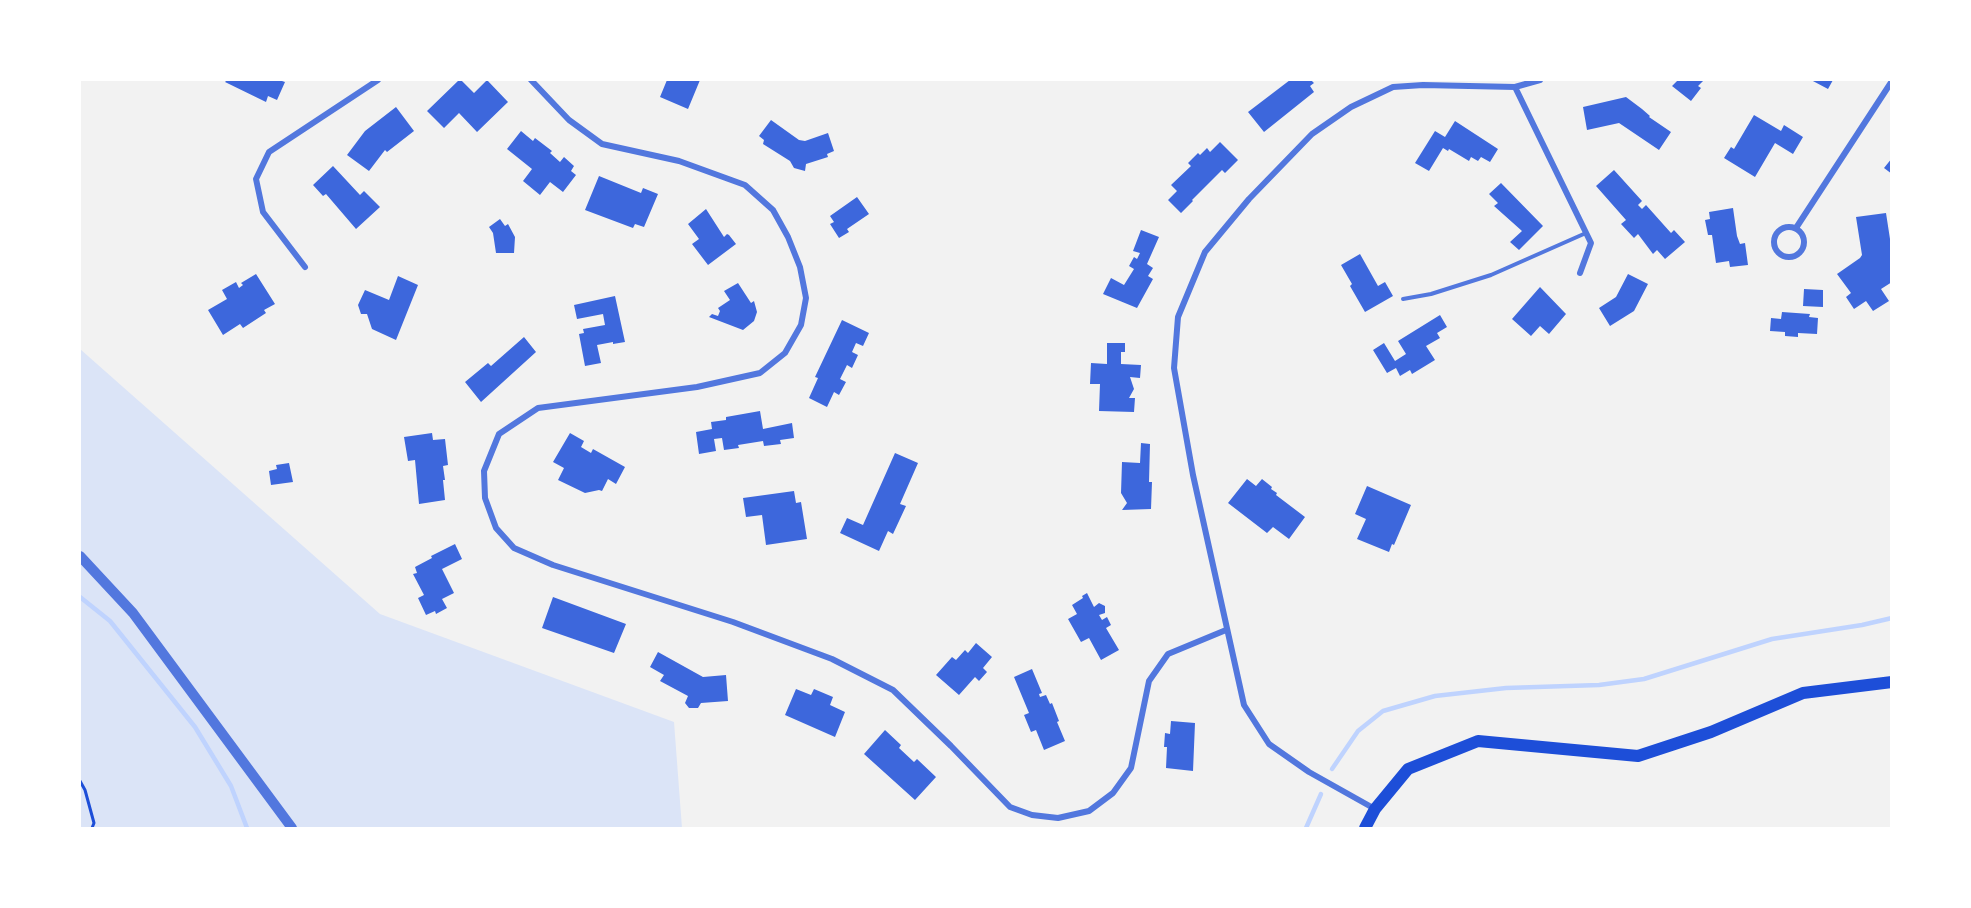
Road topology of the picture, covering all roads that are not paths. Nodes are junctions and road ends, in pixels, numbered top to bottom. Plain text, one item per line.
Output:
1 (378, 80) edge
2 (531, 80) edge
3 (1540, 80) edge
4 (1892, 81) edge
5 (1515, 87) junction
6 (1796, 228) junction
7 (1586, 233) junction
8 (305, 267) dead end
9 (1580, 273) dead end
10 (1403, 299) dead end
11 (80, 556) edge
12 (1226, 630) junction
13 (1892, 682) edge
14 (1374, 809) junction
15 (292, 828) edge
16 (1365, 828) edge

1 - 8 street
2 - 12 street
3 - 5 street
4 - 6 street
5 - 7 street
5 - 12 street
6 - 6 street
7 - 9 street
7 - 10 lane
11 - 15 street
12 - 14 street
13 - 14 main road
14 - 16 main road

